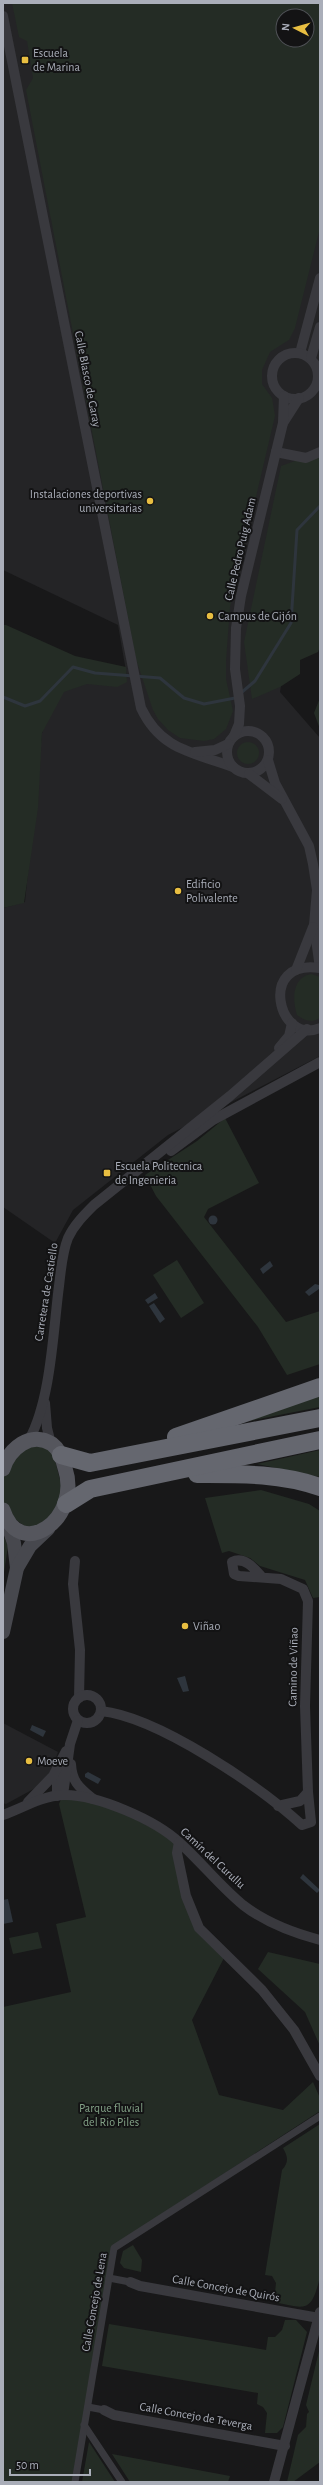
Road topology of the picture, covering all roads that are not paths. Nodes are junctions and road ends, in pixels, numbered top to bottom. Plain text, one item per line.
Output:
1 (3, 16) edge
2 (320, 278) edge
3 (320, 327) edge
4 (300, 353) junction
5 (311, 358) junction
6 (284, 396) junction
7 (299, 398) junction
8 (283, 423) junction
9 (276, 452) junction
10 (320, 452) edge
11 (240, 706) junction
12 (255, 731) junction
13 (231, 740) junction
14 (191, 752) junction
15 (268, 760) junction
16 (233, 767) junction
17 (249, 774) junction
18 (286, 803) junction
19 (314, 926) junction
20 (320, 968) edge
21 (296, 970) junction
22 (292, 1023) junction
23 (320, 1028) edge
24 (307, 1029) junction
25 (320, 1062) edge
26 (266, 1066) junction
27 (261, 1093) junction
28 (230, 1096) junction
29 (154, 1157) junction
30 (320, 1387) edge
31 (44, 1397) junction
32 (320, 1418) edge
33 (320, 1440) edge
34 (24, 1442) junction
35 (3, 1443) edge
36 (56, 1449) junction
37 (129, 1456) junction
38 (3, 1469) edge
39 (160, 1473) junction
40 (320, 1487) edge
41 (66, 1504) junction
42 (4, 1513) edge
43 (48, 1528) junction
44 (75, 1561) dead end
45 (18, 1568) junction
46 (261, 1576) dead end
47 (3, 1632) edge
48 (79, 1698) junction
49 (101, 1711) junction
50 (78, 1720) junction
51 (70, 1744) junction
52 (57, 1768) junction
53 (308, 1792) junction
54 (60, 1796) junction
55 (94, 1800) junction
56 (25, 1805) junction
57 (278, 1806) junction
58 (5, 1814) edge
59 (180, 1842) junction
60 (320, 1940) edge
61 (320, 2077) edge
62 (320, 2116) edge
63 (109, 2278) junction
64 (130, 2282) joint
65 (319, 2315) edge
66 (88, 2407) junction
67 (104, 2410) joint
68 (84, 2425) junction
69 (285, 2446) junction
70 (273, 2481) edge
71 (75, 2482) edge
72 (122, 2482) edge

1 - 14 street, Calle Blasco de Garay
2 - 4 street
3 - 5 street
4 - 5 street
4 - 6 street
5 - 7 street
6 - 7 street
6 - 8 street, Calle Pedro Puig Adam
7 - 8 street, Calle Pedro Puig Adam
8 - 9 street, Calle Pedro Puig Adam
9 - 10 street
9 - 11 street, Calle Pedro Puig Adam
11 - 12 street, Calle Pedro Puig Adam
11 - 13 street, Calle Pedro Puig Adam
12 - 13 street
12 - 15 street
13 - 14 street
13 - 16 street
14 - 16 street
15 - 17 street
15 - 18 street
16 - 17 street
17 - 18 street
18 - 19 street
19 - 20 street
19 - 21 street
20 - 21 street
21 - 22 street
22 - 24 street
22 - 26 street
23 - 24 street
24 - 26 street
25 - 27 street, Carretera de Castiello
26 - 28 street
27 - 28 street, Carretera de Castiello
27 - 29 street, Carretera de Castiello
28 - 29 street, Carretera de Castiello
29 - 31 street, Carretera de Castiello
30 - 37 highway
31 - 34 street, Carretera de Castiello
31 - 36 street, Carretera de Castiello
32 - 37 highway
33 - 39 highway
34 - 35 main road
34 - 36 main road
34 - 38 main road
36 - 37 highway
36 - 41 main road
39 - 40 highway
39 - 41 highway
41 - 43 main road
42 - 43 main road
42 - 45 main road
43 - 45 main road
44 - 48 street
45 - 47 main road
46 - 53 street, Camino de Viñao
48 - 49 street
48 - 50 street
49 - 50 street
49 - 57 street, Camino de Viñao
50 - 51 street
51 - 52 street
51 - 54 street
51 - 55 street
52 - 54 street
52 - 56 street
53 - 57 street
53 - 57 street, Camino de Viñao
54 - 55 street, Camín del Curullu
54 - 56 street
55 - 59 street, Camín del Curullu
56 - 58 street
59 - 60 street, Camín del Curullu
59 - 61 street
62 - 63 street, Calle Concejo de Lena
63 - 64 street
63 - 66 street, Calle Concejo de Lena
64 - 65 street, Calle Concejo de Quirós
65 - 69 street
66 - 67 street
66 - 68 street, Calle Concejo de Lena
67 - 69 street, Calle Concejo de Teverga
68 - 71 street, Calle Concejo de Lena
68 - 72 street
69 - 70 street

